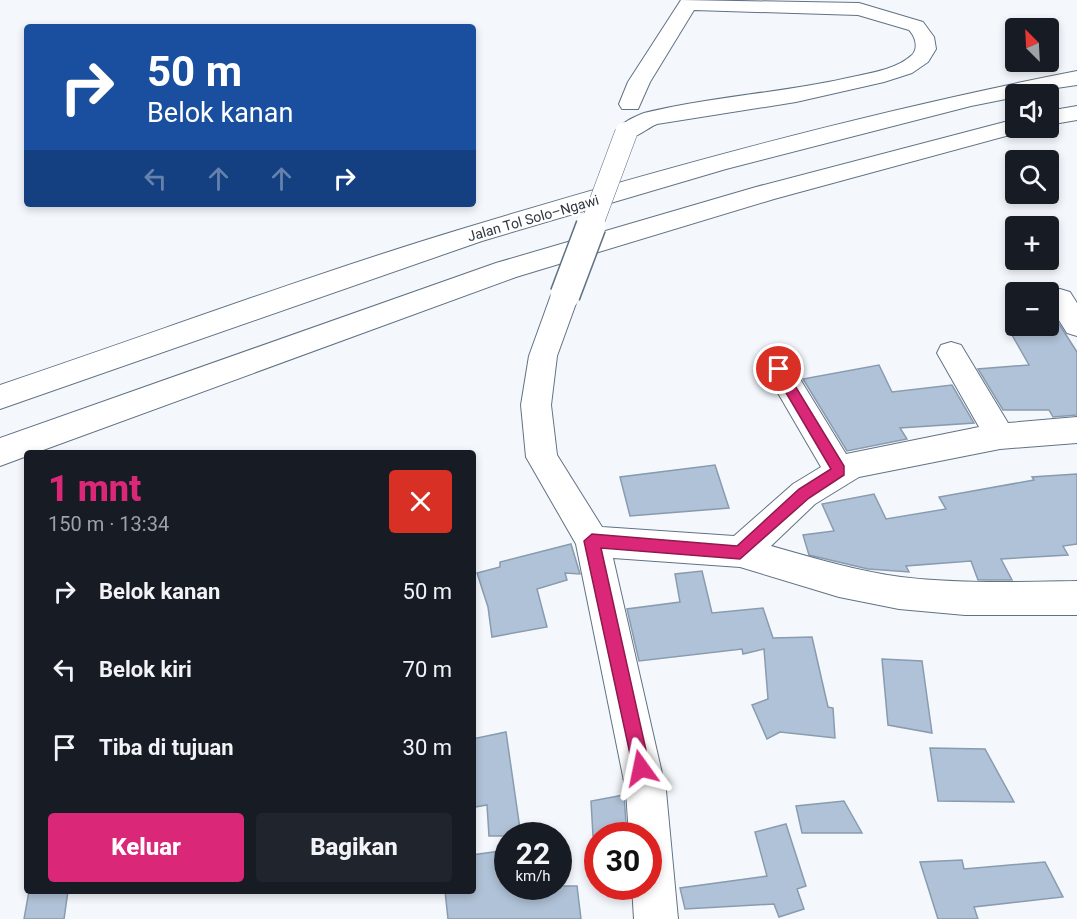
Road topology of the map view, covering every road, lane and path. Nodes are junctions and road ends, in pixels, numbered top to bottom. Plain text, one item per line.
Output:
1 (690, 2) edge
2 (1077, 78) edge
3 (630, 104) dead end
4 (1077, 113) edge
5 (1059, 116) edge
6 (1005, 129) edge
7 (1060, 299) dead end
8 (1077, 326) edge
9 (951, 353) dead end
10 (779, 369) dead end
11 (0, 397) edge
12 (1077, 430) edge
13 (1000, 436) junction
14 (0, 452) edge
15 (839, 470) junction
16 (592, 541) junction
17 (740, 552) junction
18 (1077, 598) edge
19 (656, 919) edge

1 - 3 street
1 - 16 street, bridge
2 - 11 highway, Jalan Tol Solo–Ngawi
4 - 5 highway
6 - 14 highway
7 - 8 street
9 - 13 street
10 - 15 street
12 - 13 street
13 - 15 street
15 - 17 street
16 - 17 street
16 - 19 street
17 - 18 street

